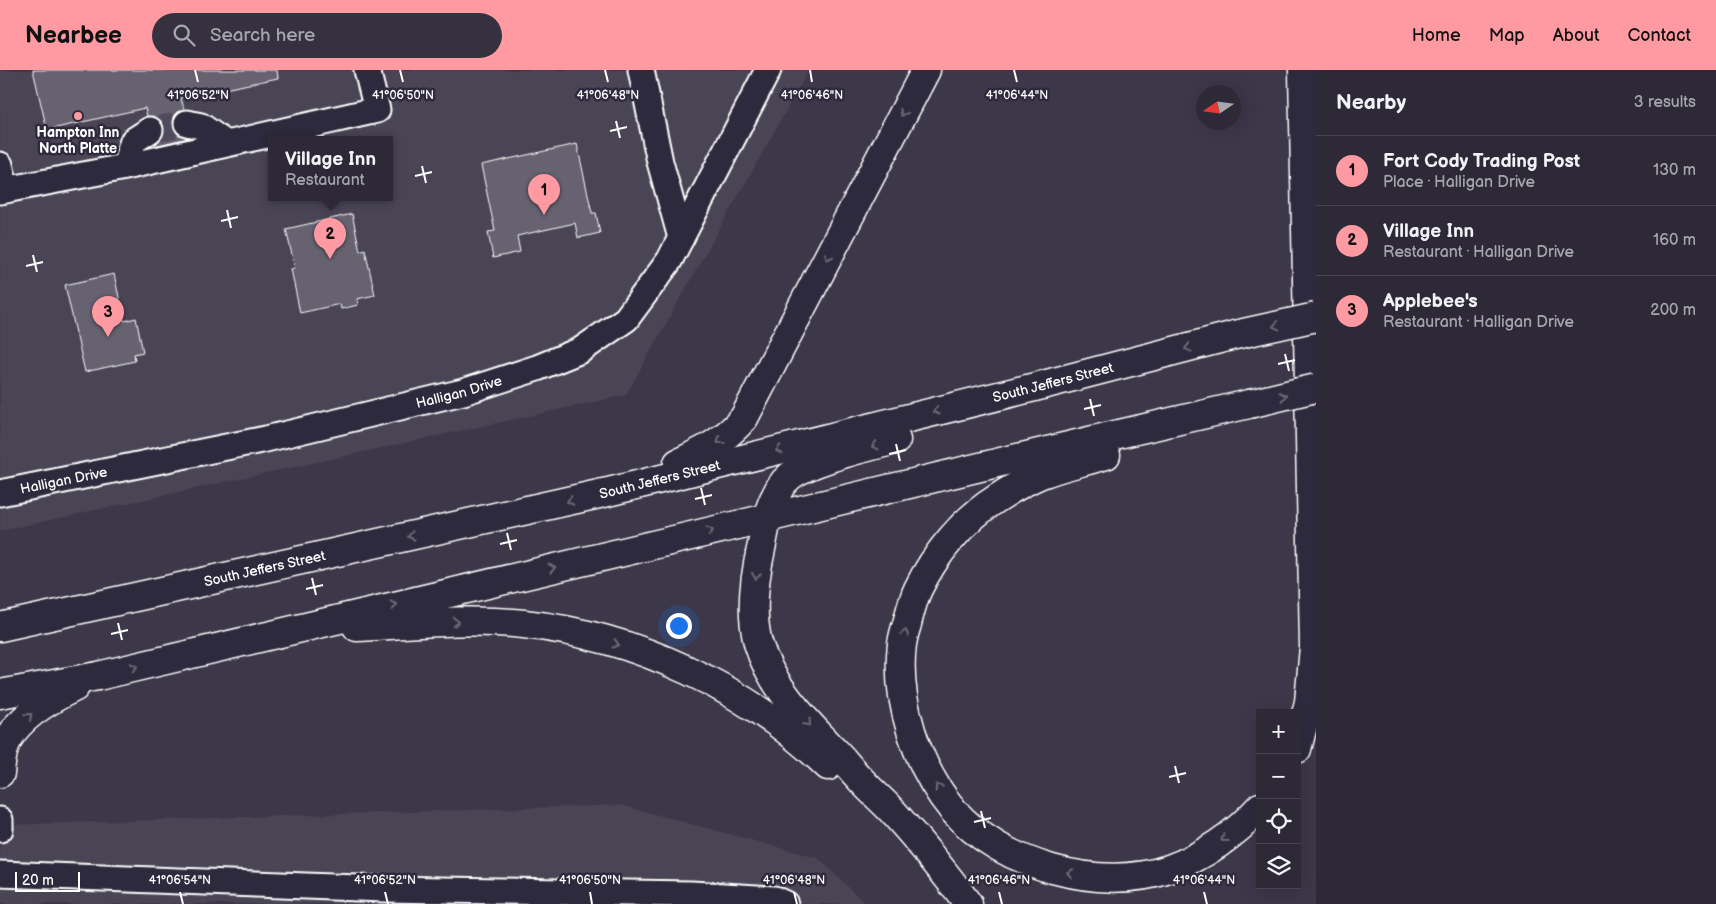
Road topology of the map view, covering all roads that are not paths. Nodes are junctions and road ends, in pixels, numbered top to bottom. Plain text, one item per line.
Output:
1 (367, 70) edge
2 (641, 70) edge
3 (768, 70) edge
4 (926, 70) edge
5 (1303, 70) edge
6 (187, 123) tunnel mouth
7 (150, 130) tunnel mouth
8 (225, 143) junction
9 (0, 164) edge
10 (125, 167) junction
11 (3, 190) edge
12 (681, 238) junction
13 (1316, 316) edge
14 (1035, 387) junction
15 (1316, 388) edge
16 (1249, 404) junction
17 (608, 492) junction
18 (0, 493) edge
19 (767, 518) junction
20 (0, 627) edge
21 (285, 631) junction
22 (98, 676) junction
23 (0, 694) edge
24 (1301, 733) edge
25 (0, 773) edge
26 (1256, 811) edge
27 (0, 820) edge
28 (0, 829) edge
29 (0, 874) edge
30 (383, 896) edge
31 (468, 897) edge
32 (785, 904) edge
33 (961, 904) edge
34 (968, 904) edge

1 - 8 street
2 - 12 street
3 - 12 street, Halligan Drive
4 -> 17 highway
5 - 24 highway
6 - 8 street
7 - 10 street
8 - 10 street
9 - 11 street
10 - 11 street
12 - 18 street, Halligan Drive
13 -> 14 highway, South Jeffers Street, bridge
14 -> 17 highway, South Jeffers Street
14 -> 19 highway
16 -> 15 highway, bridge
16 - 19 highway
26 -> 16 highway
17 -> 20 highway, South Jeffers Street
21 -> 19 highway
19 -> 34 highway
22 -> 21 highway
21 -> 33 highway
22 - 23 highway
25 -> 22 highway
27 - 28 street
29 - 30 street
30 - 31 street
31 - 32 street

